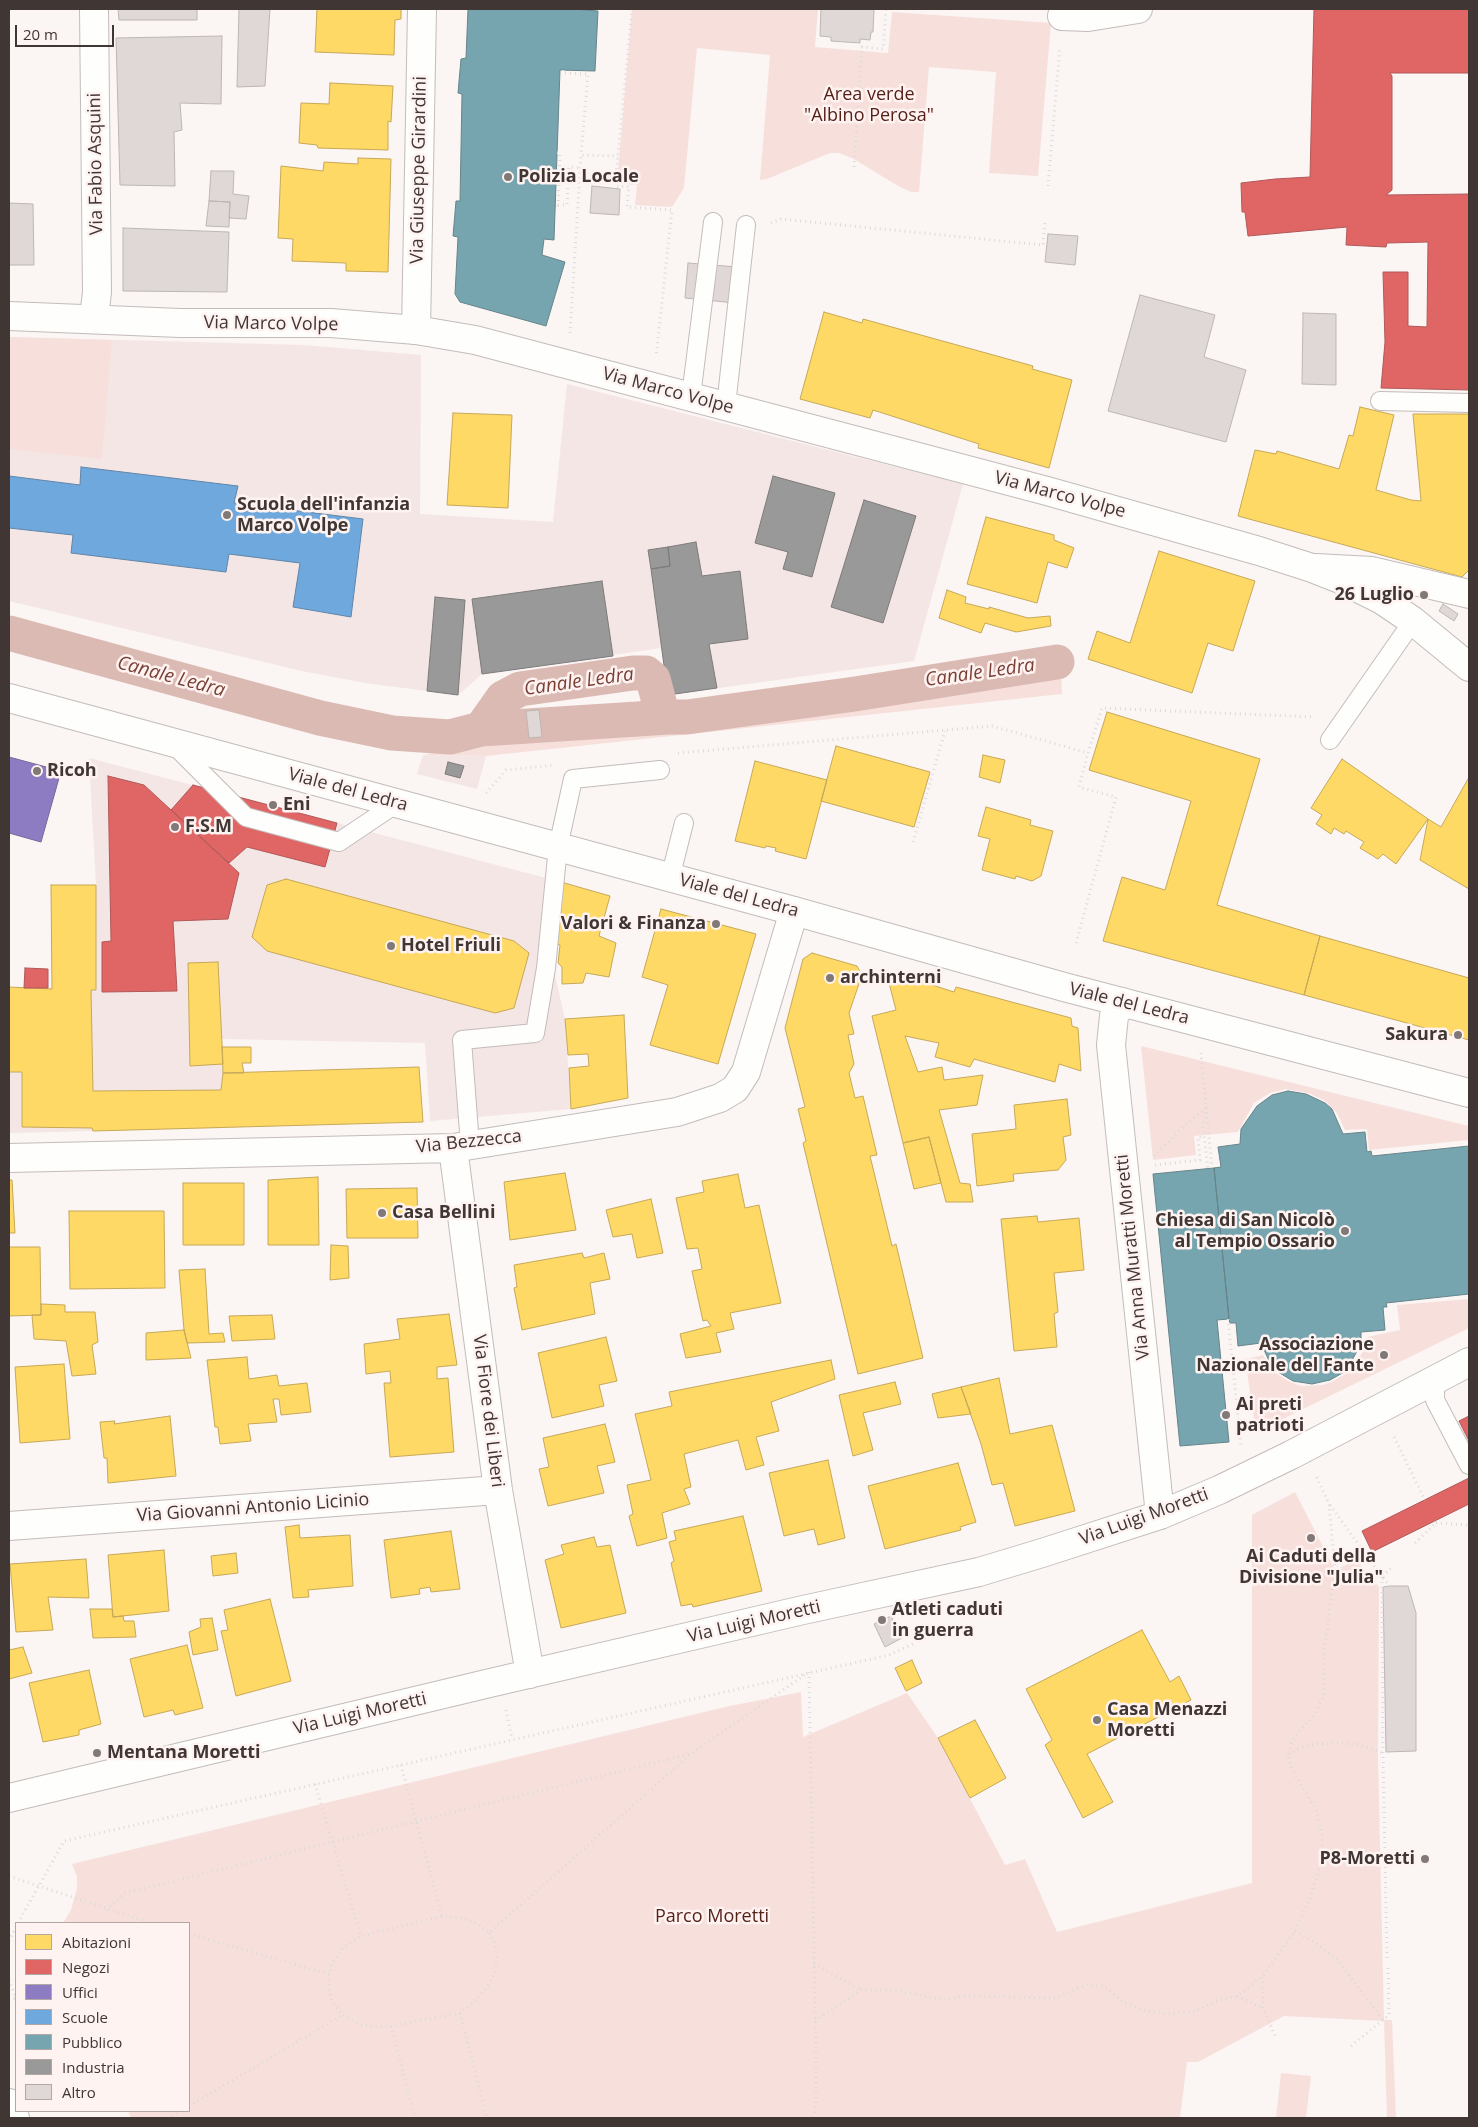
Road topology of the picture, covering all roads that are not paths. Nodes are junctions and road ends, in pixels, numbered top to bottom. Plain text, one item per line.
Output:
1 (94, 9) edge
2 (422, 9) edge
3 (1138, 9) edge
4 (1062, 16) road end
5 (713, 222) dead end
6 (746, 225) dead end
7 (9, 316) edge
8 (94, 318) junction
9 (416, 330) junction
10 (691, 396) junction
11 (1380, 401) dead end
12 (1469, 403) edge
13 (726, 406) junction
14 (1312, 568) junction
15 (1469, 594) edge
16 (1412, 621) junction
17 (1469, 667) edge
18 (9, 698) edge
19 (1330, 740) dead end
20 (172, 742) junction
21 (660, 770) dead end
22 (397, 803) junction
23 (684, 823) dead end
24 (558, 847) junction
25 (670, 878) junction
26 (794, 911) junction
27 (1122, 1002) junction
28 (1469, 1093) edge
29 (462, 1146) junction
30 (9, 1158) edge
31 (1469, 1362) edge
32 (1444, 1375) junction
33 (1469, 1465) edge
34 (498, 1490) junction
35 (1160, 1515) junction
36 (9, 1526) edge
37 (530, 1674) junction
38 (9, 1798) edge
39 (9, 2103) edge
40 (15, 2118) edge

1 - 8 street, Via Fabio Asquini
2 - 9 street, Via Giuseppe Girardini
3 - 4 street
5 - 10 lane
6 - 13 lane
7 - 8 street, Via Marco Volpe
8 - 9 street, Via Marco Volpe
9 - 10 street, Via Marco Volpe
10 - 13 street, Via Marco Volpe
11 - 12 lane
13 - 14 street, Via Marco Volpe
14 - 15 street, Via Marco Volpe
14 - 16 street, Via Marco Volpe
16 - 17 street, Via Marco Volpe
16 - 19 lane
18 - 20 street, Viale del Ledra
20 - 22 street, Viale del Ledra
20 - 22 lane
21 - 24 lane
22 - 24 street, Viale del Ledra
23 - 25 lane
24 - 25 street, Viale del Ledra
24 - 29 lane
25 - 26 street, Viale del Ledra
26 - 27 street, Viale del Ledra
26 - 29 street, Via Bezzecca
27 - 28 street, Viale del Ledra
27 - 35 street, Via Anna Muratti Moretti
29 - 30 street, Via Bezzecca
29 - 34 street, Via Fiore dei Liberi
31 - 32 street, Via Luigi Moretti
32 - 33 lane
32 - 35 street, Via Luigi Moretti
34 - 36 street, Via Giovanni Antonio Licinio
34 - 37 street, Via Fiore dei Liberi
35 - 37 street, Via Luigi Moretti
37 - 38 street, Via Luigi Moretti
39 - 40 street

